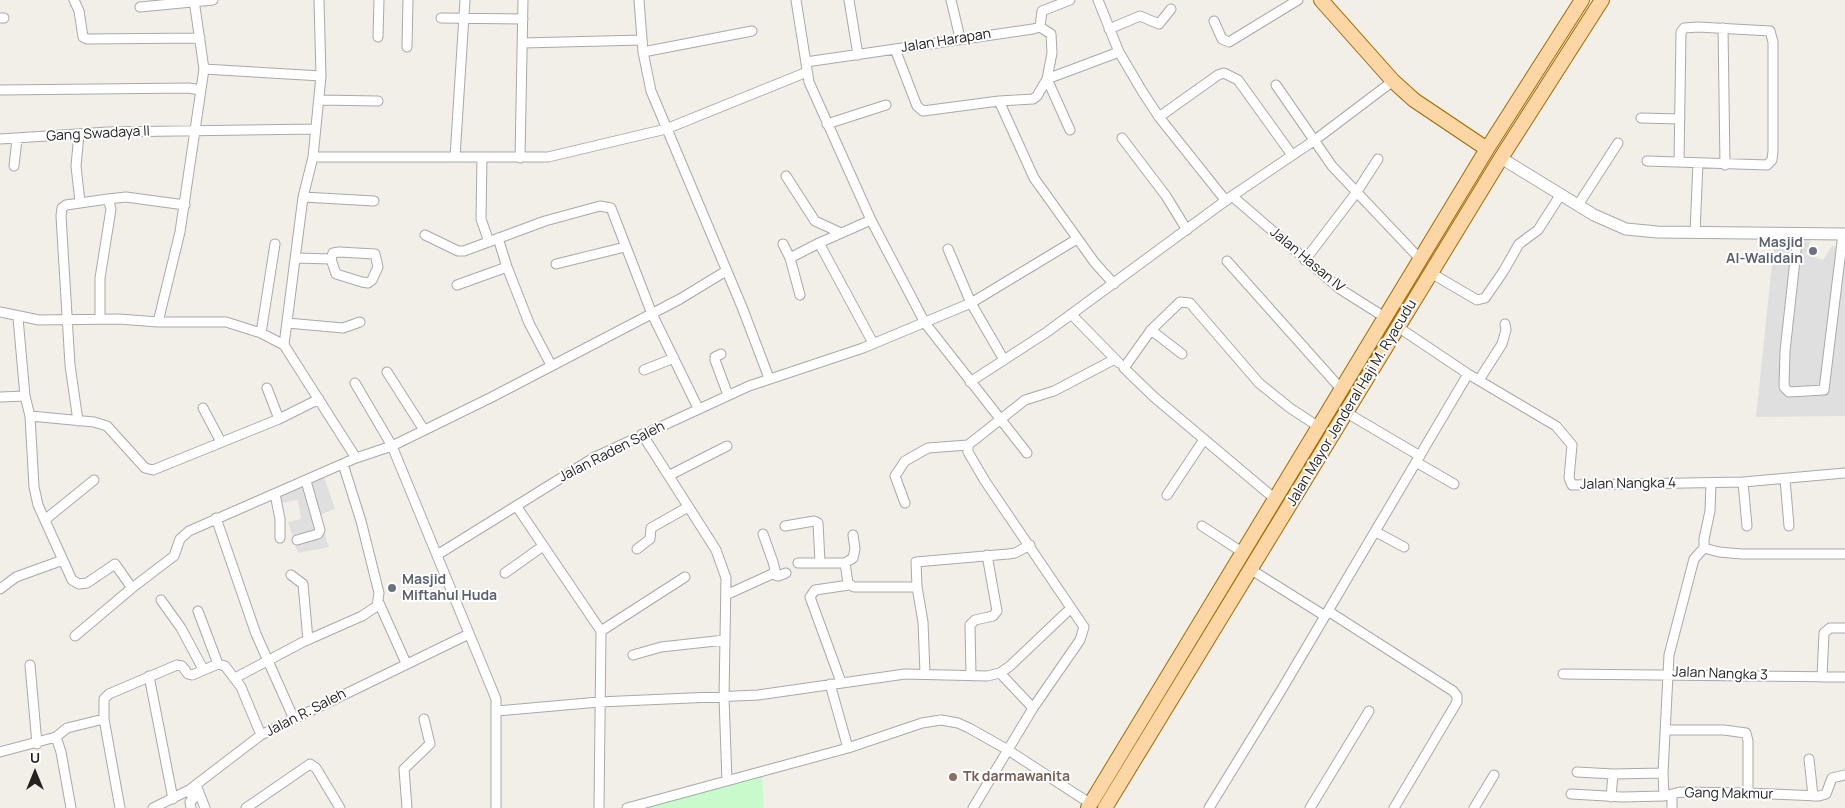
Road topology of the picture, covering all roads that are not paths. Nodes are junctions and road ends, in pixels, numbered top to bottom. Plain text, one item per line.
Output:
1 (74, 0) edge
2 (214, 0) edge
3 (319, 0) edge
4 (379, 0) edge
5 (408, 0) edge
6 (465, 0) edge
7 (523, 0) edge
8 (638, 0) edge
9 (796, 0) edge
10 (849, 0) edge
11 (951, 0) edge
12 (1070, 0) edge
13 (1098, 0) edge
14 (1298, 0) edge
15 (1321, 0) edge
16 (1602, 0) edge
17 (195, 2) edge
18 (1581, 3) edge
19 (140, 7) dead end
20 (1172, 10) dead end
21 (1592, 14) junction
22 (441, 18) dead end
23 (464, 18) junction
24 (523, 19) junction
25 (1214, 21) dead end
26 (1040, 27) junction
27 (1723, 28) junction
28 (1110, 29) junction
29 (752, 31) dead end
30 (378, 37) dead end
31 (200, 38) junction
32 (960, 38) junction
33 (642, 40) junction
34 (523, 43) junction
35 (407, 47) dead end
36 (895, 50) junction
37 (643, 52) junction
38 (1119, 52) junction
39 (858, 55) junction
40 (806, 62) junction
41 (204, 69) junction
42 (806, 72) junction
43 (321, 76) junction
44 (1047, 79) junction
45 (1393, 82) junction
46 (1276, 84) dead end
47 (0, 90) edge
48 (200, 90) junction
49 (319, 100) junction
50 (378, 101) dead end
51 (999, 102) junction
52 (886, 105) dead end
53 (1159, 117) junction
54 (1641, 118) dead end
55 (1680, 119) junction
56 (827, 124) junction
57 (315, 129) junction
58 (666, 129) junction
59 (195, 130) junction
60 (1070, 130) dead end
61 (79, 134) junction
62 (1122, 138) dead end
63 (0, 139) edge
64 (17, 139) junction
65 (1314, 140) junction
66 (1618, 144) dead end
67 (1487, 149) junction
68 (1292, 155) junction
69 (313, 157) junction
70 (455, 157) junction
71 (482, 157) junction
72 (520, 158) junction
73 (1501, 158) junction
74 (1378, 159) dead end
75 (1646, 161) dead end
76 (1679, 162) junction
77 (1698, 163) junction
78 (1725, 165) junction
79 (14, 166) dead end
80 (786, 176) dead end
81 (1356, 193) junction
82 (1561, 194) junction
83 (302, 197) junction
84 (1229, 198) junction
85 (108, 199) junction
86 (80, 202) junction
87 (374, 202) dead end
88 (185, 205) junction
89 (1578, 205) junction
90 (871, 220) junction
91 (1187, 230) junction
92 (1695, 232) junction
93 (841, 233) junction
94 (1798, 233) junction
95 (1844, 234) edge
96 (424, 235) dead end
97 (498, 238) junction
98 (1077, 239) junction
99 (489, 242) junction
100 (819, 242) junction
101 (274, 244) dead end
102 (783, 244) dead end
103 (625, 246) junction
104 (948, 249) dead end
105 (297, 258) junction
106 (790, 258) junction
107 (330, 259) junction
108 (1305, 260) junction
109 (1421, 260) junction
110 (1227, 261) dead end
111 (556, 264) dead end
112 (507, 267) junction
113 (726, 271) junction
114 (1431, 273) junction
115 (457, 284) dead end
116 (1114, 284) junction
117 (800, 295) dead end
118 (971, 303) junction
119 (0, 312) edge
120 (652, 314) junction
121 (1072, 315) junction
122 (18, 318) junction
123 (1386, 318) junction
124 (100, 319) junction
125 (68, 320) junction
126 (158, 322) junction
127 (360, 322) dead end
128 (287, 323) junction
129 (925, 323) junction
130 (1505, 324) dead end
131 (1398, 327) junction
132 (1151, 330) junction
133 (261, 333) junction
134 (874, 344) junction
135 (284, 345) junction
136 (721, 354) dead end
137 (1182, 354) dead end
138 (674, 358) junction
139 (1115, 359) junction
140 (1004, 360) junction
141 (551, 365) junction
142 (1124, 368) junction
143 (644, 370) dead end
144 (387, 372) dead end
145 (1468, 374) junction
146 (769, 378) junction
147 (1479, 380) junction
148 (970, 382) junction
149 (355, 383) dead end
150 (267, 388) dead end
151 (1342, 390) junction
152 (728, 395) junction
153 (25, 396) junction
154 (0, 397) edge
155 (319, 399) junction
156 (203, 408) dead end
157 (698, 408) junction
158 (1346, 413) junction
159 (30, 416) junction
160 (1001, 418) junction
161 (279, 419) junction
162 (78, 421) junction
163 (1319, 427) junction
164 (424, 430) junction
165 (642, 434) junction
166 (1330, 440) junction
167 (1203, 441) junction
168 (220, 442) junction
169 (968, 445) junction
170 (392, 446) junction
171 (727, 446) dead end
172 (1307, 448) junction
173 (1027, 453) dead end
174 (356, 458) junction
175 (1418, 459) junction
176 (1315, 463) junction
177 (343, 464) junction
178 (1845, 473) edge
179 (670, 475) junction
180 (1289, 477) junction
181 (1785, 479) junction
182 (94, 480) dead end
183 (306, 482) junction
184 (1743, 482) junction
185 (1711, 483) junction
186 (1454, 484) dead end
187 (275, 494) junction
188 (1167, 496) dead end
189 (1275, 499) junction
190 (905, 503) dead end
191 (517, 507) junction
192 (688, 507) junction
193 (216, 518) junction
194 (46, 519) junction
195 (786, 526) dead end
196 (1202, 526) dead end
197 (1747, 526) dead end
198 (1790, 526) dead end
199 (1376, 532) junction
200 (763, 534) dead end
201 (853, 536) dead end
202 (280, 538) dead end
203 (297, 540) dead end
204 (1030, 545) junction
205 (543, 546) junction
206 (1404, 547) dead end
207 (1704, 548) junction
208 (636, 549) dead end
209 (1242, 552) junction
210 (987, 554) junction
211 (1845, 554) edge
212 (437, 556) junction
213 (63, 560) junction
214 (820, 562) junction
215 (798, 563) dead end
216 (845, 563) junction
217 (1250, 569) junction
218 (505, 573) dead end
219 (786, 573) dead end
220 (772, 574) junction
221 (291, 575) dead end
222 (685, 577) dead end
223 (849, 585) junction
224 (917, 587) junction
225 (132, 588) junction
226 (0, 590) edge
227 (726, 594) junction
228 (161, 600) dead end
229 (379, 603) junction
230 (1071, 608) junction
231 (198, 611) dead end
232 (1326, 613) junction
233 (1845, 628) edge
234 (601, 631) junction
235 (469, 634) junction
236 (75, 636) dead end
237 (308, 640) junction
238 (725, 640) junction
239 (633, 655) dead end
240 (269, 661) junction
241 (406, 663) junction
242 (218, 664) junction
243 (30, 665) dead end
244 (203, 669) junction
245 (925, 673) junction
246 (1000, 673) junction
247 (1563, 674) dead end
248 (971, 675) junction
249 (1666, 675) junction
250 (149, 676) junction
251 (1822, 677) junction
252 (1845, 677) edge
253 (235, 678) junction
254 (841, 682) junction
255 (830, 684) junction
256 (724, 698) junction
257 (599, 702) junction
258 (1033, 708) junction
259 (497, 711) junction
260 (1369, 711) dead end
261 (294, 719) junction
262 (424, 719) dead end
263 (104, 720) junction
264 (1666, 730) junction
265 (261, 735) junction
266 (56, 737) junction
267 (37, 744) junction
268 (848, 748) junction
269 (1008, 750) junction
270 (0, 752) edge
271 (1809, 759) dead end
272 (1577, 772) dead end
273 (1663, 773) junction
274 (1613, 774) junction
275 (1845, 774) edge
276 (1494, 775) dead end
277 (727, 781) junction
278 (192, 788) junction
279 (1748, 792) junction
280 (1571, 794) dead end
281 (1668, 795) junction
282 (1813, 796) junction
283 (1612, 797) junction
284 (173, 798) junction
285 (1090, 806) edge
286 (71, 808) edge
287 (120, 808) edge
288 (153, 808) edge
289 (191, 808) edge
290 (205, 808) edge
291 (246, 808) edge
292 (340, 808) edge
293 (406, 808) edge
294 (496, 808) edge
295 (600, 808) edge
296 (627, 808) edge
297 (973, 808) edge
298 (1105, 808) edge
299 (1209, 808) edge
300 (1310, 808) edge
301 (1394, 808) edge
302 (1474, 808) edge
303 (1672, 808) edge

1 - 31 street
2 - 17 street
3 - 43 street
4 - 30 street
5 - 35 street
6 - 23 street
7 - 24 street
8 - 33 street
9 - 40 street
10 - 39 street
11 - 32 street
12 - 26 street
13 - 28 street, Jalan Hasan IV
14 - 25 street
15 - 45 main road
16 - 21 main road, Jalan Mayor Jenderal Haji M. Ryacudu
17 - 19 street
17 - 31 street
18 - 21 main road
18 - 67 main road, Jalan Mayor Jenderal Haji M. Ryacudu
20 - 28 street
21 - 73 main road, Jalan Mayor Jenderal Haji M. Ryacudu
22 - 23 street
23 - 24 street
23 - 70 street
24 - 34 street
26 - 32 street, Jalan Harapan
26 - 44 street
27 - 55 street
27 - 78 street
27 - 78 street
28 - 38 street, Jalan Hasan IV
29 - 37 street
31 - 41 street
32 - 36 street, Jalan Harapan
33 - 34 street
33 - 37 street
34 - 72 street
36 - 39 street, Jalan Harapan
36 - 51 street
37 - 58 street
38 - 44 street
38 - 53 street, Jalan Hasan IV
39 - 40 street, Jalan Harapan
40 - 42 street
41 - 43 street
41 - 48 street
42 - 56 street
42 - 58 street
43 - 49 street
44 - 51 street
44 - 60 street
45 - 65 street
45 - 67 main road
46 - 65 street
47 - 48 street
48 - 59 street
49 - 50 street
49 - 57 street
51 - 98 street
52 - 56 street
53 - 68 street
53 - 84 street, Jalan Hasan IV
54 - 55 street
55 - 76 street
56 - 90 street
57 - 59 street, Gang Swadaya II
57 - 69 street
58 - 72 street
58 - 113 street
59 - 61 street, Gang Swadaya II
59 - 88 street
61 - 64 street, Gang Swadaya II
61 - 86 street
62 - 91 street
63 - 64 street, Gang Swadaya II
64 - 79 street
65 - 68 street
65 - 81 street
66 - 89 street
67 - 109 main road, Jalan Mayor Jenderal Haji M. Ryacudu
68 - 84 street
69 - 70 street
69 - 83 street
70 - 71 street
71 - 72 street
71 - 99 street
73 - 82 street
73 - 114 main road, Jalan Mayor Jenderal Haji M. Ryacudu
74 - 81 street
75 - 76 street
76 - 77 street
77 - 78 street
77 - 92 street
80 - 93 street
81 - 108 street
81 - 109 street
82 - 89 street
82 - 114 street
83 - 87 street
83 - 105 street
84 - 91 street
84 - 108 street, Jalan Hasan IV
85 - 86 street
85 - 88 street
85 - 124 street
86 - 125 street
88 - 126 street
89 - 92 street
90 - 93 street
90 - 129 street
91 - 116 street
92 - 94 street
93 - 100 street
94 - 95 street
94 - 95 street
96 - 99 street
97 - 99 street
97 - 103 street
97 - 112 street
98 - 116 street
98 - 118 street, Jalan Raden Saleh
100 - 106 street
100 - 134 street
101 - 133 street
102 - 106 street
103 - 111 street
103 - 120 street
104 - 118 street
105 - 107 street
105 - 128 street
106 - 117 street
107 - 107 street
108 - 123 street, Jalan Hasan IV
109 - 123 main road, Jalan Mayor Jenderal Haji M. Ryacudu
110 - 151 street
112 - 115 street
112 - 141 street
113 - 120 street
113 - 146 street
114 - 131 main road, Jalan Mayor Jenderal Haji M. Ryacudu
116 - 121 street
118 - 129 street, Jalan Raden Saleh
118 - 140 street
119 - 122 street
120 - 138 street
120 - 141 street
121 - 139 street
121 - 140 street
122 - 125 street
122 - 153 street
123 - 151 main road, Jalan Mayor Jenderal Haji M. Ryacudu
124 - 125 street
124 - 126 street
125 - 162 street
126 - 133 street
127 - 128 street
128 - 135 street
129 - 134 street, Jalan Raden Saleh
129 - 148 street
130 - 147 street
131 - 145 street, Jalan Nangka 4
131 - 158 main road, Jalan Mayor Jenderal Haji M. Ryacudu
132 - 137 street
132 - 142 street
132 - 163 street
133 - 135 street
134 - 146 street, Jalan Raden Saleh
135 - 155 street
136 - 152 street
138 - 143 street
138 - 157 street
139 - 142 street
139 - 160 street
140 - 148 street
141 - 164 street
142 - 167 street
144 - 164 street
145 - 147 street, Jalan Nangka 4
145 - 175 street
146 - 152 street, Jalan Raden Saleh
147 - 185 street, Jalan Nangka 4
148 - 160 street
149 - 170 street
150 - 161 street
151 - 163 main road, Jalan Mayor Jenderal Haji M. Ryacudu
152 - 157 street, Jalan Raden Saleh
153 - 154 street
153 - 159 street
155 - 161 street
155 - 174 street
156 - 168 street
157 - 165 street, Jalan Raden Saleh
158 - 166 main road, Jalan Mayor Jenderal Haji M. Ryacudu
158 - 175 street
159 - 162 street
159 - 194 street
160 - 169 street
160 - 173 street
161 - 168 street
162 - 168 street
163 - 172 main road, Jalan Mayor Jenderal Haji M. Ryacudu
164 - 170 street
165 - 179 street
165 - 191 street, Jalan Raden Saleh
166 - 172 main road
166 - 176 main road, Jalan Mayor Jenderal Haji M. Ryacudu
167 - 188 street
167 - 189 street
169 - 190 street
169 - 204 street
170 - 174 street
170 - 212 street
171 - 179 street
172 - 180 main road, Jalan Mayor Jenderal Haji M. Ryacudu
174 - 177 street
175 - 186 street
175 - 199 street
176 - 180 main road
176 - 217 main road, Jalan Mayor Jenderal Haji M. Ryacudu
177 - 183 street
177 - 229 street
178 - 181 street, Jalan Nangka 4
179 - 192 street
180 - 189 main road, Jalan Mayor Jenderal Haji M. Ryacudu
181 - 184 street, Jalan Nangka 4
181 - 198 street
182 - 194 street
183 - 187 street
183 - 203 street
184 - 185 street, Jalan Nangka 4
184 - 197 street
185 - 207 street
187 - 193 street
187 - 202 street
189 - 209 main road, Jalan Mayor Jenderal Haji M. Ryacudu
191 - 205 street
191 - 212 street, Jalan Raden Saleh
192 - 208 street
192 - 227 street
193 - 225 street
193 - 240 street
194 - 213 street
195 - 214 street
196 - 209 street
199 - 206 street
199 - 232 street
200 - 220 street
201 - 216 street
204 - 210 street
204 - 230 street
205 - 218 street
205 - 234 street
207 - 211 street
207 - 249 street, Jalan Nangka 3
209 - 285 main road, Jalan Mayor Jenderal Haji M. Ryacudu
210 - 224 street
210 - 248 street
212 - 235 street
213 - 225 street
213 - 226 street
214 - 215 street
214 - 216 street
216 - 223 street
217 - 232 street
217 - 298 main road, Jalan Mayor Jenderal Haji M. Ryacudu
219 - 220 street
220 - 227 street
221 - 237 street
222 - 234 street
223 - 224 street
223 - 254 street
224 - 245 street
225 - 236 street
227 - 238 street
228 - 244 street
229 - 237 street
229 - 241 street
230 - 246 street
230 - 258 street
231 - 242 street
232 - 299 street
232 - 301 street
233 - 251 street
234 - 257 street
235 - 241 street, Jalan R. Saleh
235 - 259 street
237 - 240 street
238 - 239 street
238 - 256 street
240 - 253 street
240 - 261 street
241 - 261 street, Jalan R. Saleh
242 - 244 street
242 - 253 street
243 - 267 street
244 - 250 street
245 - 248 street
245 - 254 street
246 - 248 street
246 - 258 street
247 - 249 street
249 - 251 street, Jalan Nangka 3
249 - 264 street
250 - 263 street
250 - 284 street
251 - 252 street, Jalan Nangka 3
253 - 265 street
254 - 255 street
255 - 256 street
255 - 268 street
256 - 257 street
256 - 277 street
257 - 259 street
257 - 295 street
258 - 269 street
259 - 294 street
260 - 300 street
261 - 265 street, Jalan R. Saleh
262 - 293 street
263 - 266 street
263 - 287 street
264 - 273 street
264 - 279 street
265 - 278 street, Jalan R. Saleh
266 - 267 street
266 - 286 street
267 - 270 street
268 - 269 street
268 - 277 street
269 - 285 street
269 - 297 street
271 - 282 street
272 - 274 street
273 - 274 street
273 - 281 street
274 - 283 street
275 - 282 street
276 - 302 street
277 - 296 street
278 - 284 street, Jalan R. Saleh
278 - 289 street
278 - 290 street
279 - 281 street, Gang Makmur
279 - 282 street, Gang Makmur
280 - 283 street, Gang Makmur
281 - 283 street, Gang Makmur
281 - 303 street
284 - 288 street, Jalan R. Saleh
291 - 292 street

